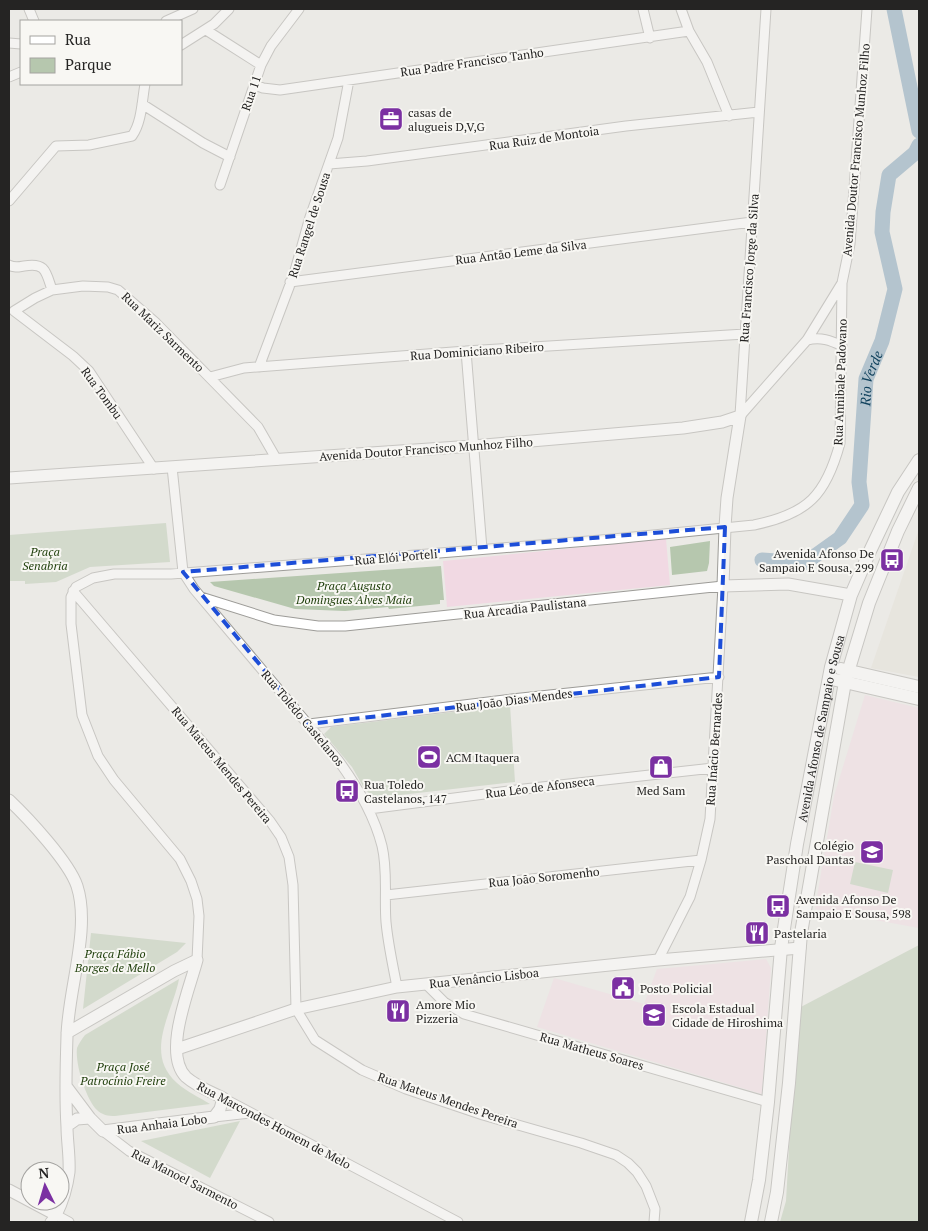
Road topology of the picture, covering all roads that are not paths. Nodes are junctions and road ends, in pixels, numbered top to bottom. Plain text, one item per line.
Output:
1 (193, 9) edge
2 (229, 9) edge
3 (299, 9) edge
4 (643, 9) edge
5 (681, 9) edge
6 (766, 9) edge
7 (867, 9) edge
8 (168, 20) edge
9 (206, 30) junction
10 (690, 31) junction
11 (650, 38) junction
12 (182, 44) edge
13 (261, 66) junction
14 (349, 80) junction
15 (145, 85) edge
16 (255, 85) junction
17 (142, 104) junction
18 (759, 112) junction
19 (729, 116) junction
20 (230, 158) junction
21 (330, 164) junction
22 (220, 185) dead end
23 (9, 201) edge
24 (752, 222) junction
25 (9, 265) edge
26 (290, 282) junction
27 (842, 283) junction
28 (52, 290) junction
29 (14, 311) joint
30 (745, 334) junction
31 (807, 340) junction
32 (842, 346) junction
33 (466, 351) junction
34 (259, 367) junction
35 (210, 377) junction
36 (740, 416) junction
37 (473, 446) junction
38 (277, 460) junction
39 (919, 460) edge
40 (172, 467) junction
41 (154, 468) junction
42 (9, 478) edge
43 (919, 488) edge
44 (898, 492) junction
45 (912, 500) junction
46 (725, 527) junction
47 (482, 549) junction
48 (183, 572) junction
49 (723, 586) junction
50 (73, 592) junction
51 (851, 595) junction
52 (201, 597) junction
53 (830, 672) junction
54 (846, 676) junction
55 (719, 677) junction
56 (919, 687) edge
57 (919, 699) edge
58 (309, 724) junction
59 (713, 768) junction
60 (9, 800) edge
61 (369, 809) junction
62 (701, 860) junction
63 (386, 895) junction
64 (781, 948) junction
65 (800, 948) junction
66 (197, 960) junction
67 (658, 960) junction
68 (426, 984) junction
69 (397, 987) junction
70 (296, 1009) junction
71 (67, 1033) junction
72 (177, 1049) junction
73 (66, 1086) junction
74 (223, 1098) junction
75 (768, 1102) junction
76 (250, 1113) junction
77 (214, 1117) junction
78 (90, 1118) junction
79 (67, 1126) junction
80 (104, 1131) junction
81 (9, 1190) edge
82 (53, 1219) edge
83 (69, 1222) edge
84 (269, 1222) edge
85 (458, 1222) edge
86 (654, 1222) edge
87 (751, 1222) edge
88 (771, 1222) edge

1 - 8 street
2 - 9 street
3 - 13 street, Rua 11
4 - 11 street
5 - 10 street
6 - 18 street, Rua Francisco Jorge da Silva
7 - 27 street, Avenida Doutor Francisco Munhoz Filho
9 - 12 street
9 - 13 street
10 - 11 street, Rua Padre Francisco Tanho
10 - 19 street
11 - 14 street, Rua Padre Francisco Tanho
13 - 16 street, Rua 11
14 - 16 street, Rua Padre Francisco Tanho
14 - 21 street, Rua Rangel de Sousa
15 - 17 street
16 - 20 street, Rua 11
17 - 20 street
17 - 23 street
18 - 19 street, Rua Ruiz de Montoia
18 - 24 street, Rua Francisco Jorge da Silva
19 - 21 street, Rua Ruiz de Montoia
20 - 22 street, Rua 11
21 - 26 street, Rua Rangel de Sousa
24 - 26 street, Rua Antão Leme da Silva
24 - 30 street, Rua Francisco Jorge da Silva
25 - 28 street
26 - 34 street, Rua Rangel de Sousa
27 - 31 street, Avenida Doutor Francisco Munhoz Filho
27 - 32 street, Rua Annibale Padovano
28 - 29 street, Rua Mariz Sarmento
28 - 35 street, Rua Mariz Sarmento
29 - 41 street, Rua Tombu
30 - 33 street, Rua Dominiciano Ribeiro
30 - 36 street, Rua Francisco Jorge da Silva
31 - 32 street
31 - 36 street, Avenida Doutor Francisco Munhoz Filho
32 - 46 street, Rua Annibale Padovano
33 - 34 street, Rua Dominiciano Ribeiro
33 - 37 street
34 - 35 street, Rua Dominiciano Ribeiro
35 - 38 street, Rua Mariz Sarmento
36 - 37 street, Avenida Doutor Francisco Munhoz Filho
36 - 46 street, Rua Francisco Jorge da Silva
37 - 38 street, Avenida Doutor Francisco Munhoz Filho
37 - 47 street
38 - 40 street, Avenida Doutor Francisco Munhoz Filho
39 - 44 main road, Avenida Afonso de Sampaio e Sousa
40 - 41 street, Avenida Doutor Francisco Munhoz Filho
40 - 48 street, Rua Tolêdo Castelanos
41 - 42 street, Avenida Doutor Francisco Munhoz Filho
43 - 45 main road, Avenida Afonso de Sampaio e Sousa
44 - 45 main road
44 - 51 main road, Avenida Afonso de Sampaio e Sousa
45 - 54 main road, Avenida Afonso de Sampaio e Sousa
46 - 47 street, Rua Elói Porteli
46 - 49 street, Rua Inácio Bernardes
47 - 48 street, Rua Elói Porteli
48 - 50 street, Rua Elói Porteli
48 - 52 street, Rua Tolêdo Castelanos
49 - 51 street, Rua Arcadia Paulistana
49 - 52 street, Rua Arcadia Paulistana
49 - 55 street, Rua Inácio Bernardes
50 - 66 street, Rua Marcondes Homem de Melo
50 - 70 street, Rua Mateus Mendes Pereira
51 - 53 main road, Avenida Afonso de Sampaio e Sousa
52 - 58 street, Rua Tolêdo Castelanos
53 - 54 main road
53 - 64 main road, Avenida Afonso de Sampaio e Sousa
54 - 56 main road
54 - 57 main road
54 - 65 main road, Avenida Afonso de Sampaio e Sousa
55 - 58 street, Rua João Dias Mendes
55 - 59 street, Rua Inácio Bernardes
58 - 61 street, Rua Tolêdo Castelanos
59 - 61 street, Rua Léo de Afonseca
59 - 62 street, Rua Inácio Bernardes
60 - 71 street
61 - 63 street, Rua Tolêdo Castelanos
62 - 63 street, Rua João Soromenho
62 - 67 street, Rua Inácio Bernardes
63 - 69 street, Rua Tolêdo Castelanos
64 - 65 street, Rua Venâncio Lisboa
64 - 67 street, Rua Venâncio Lisboa
64 - 75 main road, Avenida Afonso de Sampaio e Sousa
65 - 88 main road, Avenida Afonso de Sampaio e Sousa
66 - 71 street
66 - 72 street, Rua Marcondes Homem de Melo
67 - 68 street, Rua Venâncio Lisboa
68 - 69 street, Rua Venâncio Lisboa
68 - 75 street, Rua Matheus Soares
69 - 70 street, Rua Venâncio Lisboa
70 - 72 street, Rua Venâncio Lisboa
70 - 86 street, Rua Mateus Mendes Pereira
71 - 73 street
72 - 74 street, Rua Marcondes Homem de Melo
73 - 78 street
73 - 79 street
74 - 76 street, Rua Marcondes Homem de Melo
74 - 77 street
75 - 87 main road, Avenida Afonso de Sampaio e Sousa
76 - 77 street, Rua Anhaia Lobo
76 - 85 street, Rua Marcondes Homem de Melo
77 - 80 street, Rua Anhaia Lobo
78 - 79 street
78 - 80 street
79 - 82 street
80 - 84 street, Rua Manoel Sarmento
81 - 82 street
82 - 83 street

